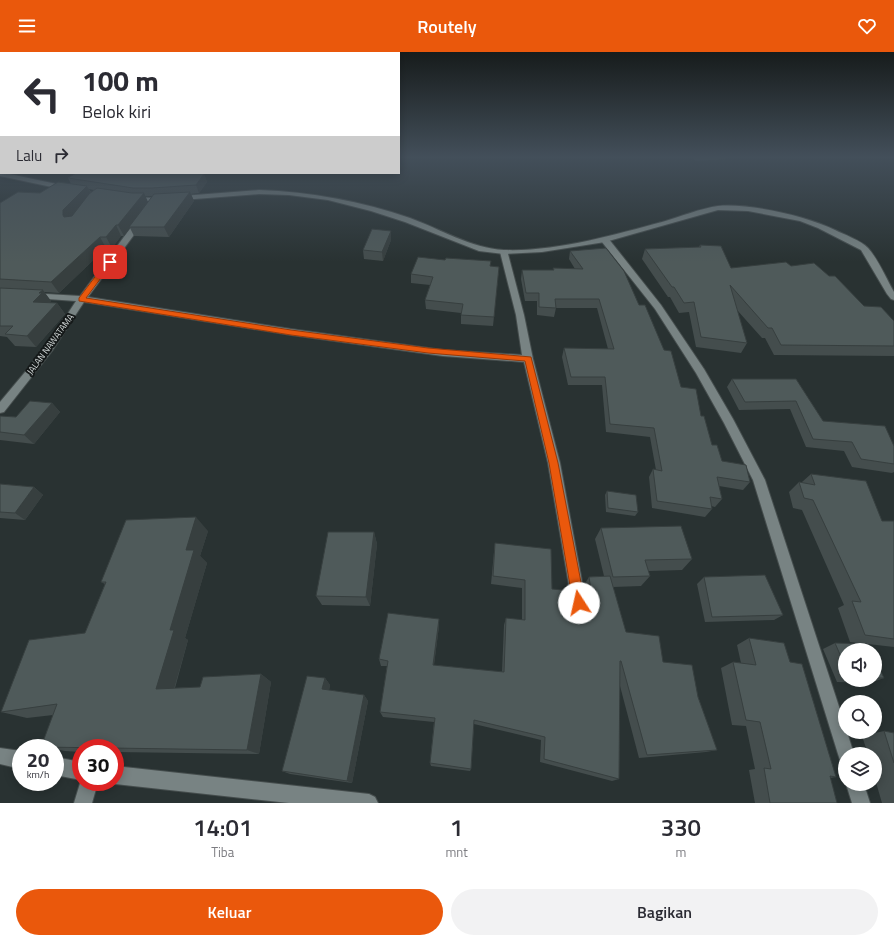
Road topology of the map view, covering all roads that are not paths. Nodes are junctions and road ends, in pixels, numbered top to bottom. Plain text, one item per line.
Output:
1 (124, 198) edge
2 (151, 206) junction
3 (605, 240) junction
4 (504, 252) junction
5 (22, 295) edge
6 (894, 297) edge
7 (82, 299) junction
8 (528, 359) junction
9 (0, 409) edge
10 (579, 603) edge
11 (844, 747) edge
12 (0, 756) edge
13 (12, 758) edge
14 (124, 776) edge
15 (86, 791) edge
16 (857, 791) edge
17 (83, 803) edge
18 (369, 803) edge
19 (861, 803) edge

1 - 2 street
2 - 4 street
2 - 7 street, JALAN NAWATAMA
3 - 4 street
3 - 6 street
3 - 11 street
4 - 8 street
5 - 7 street
7 - 8 street
7 - 9 street, JALAN NAWATAMA
8 - 10 street
12 - 13 street
14 - 18 street
15 - 17 street
16 - 19 street

